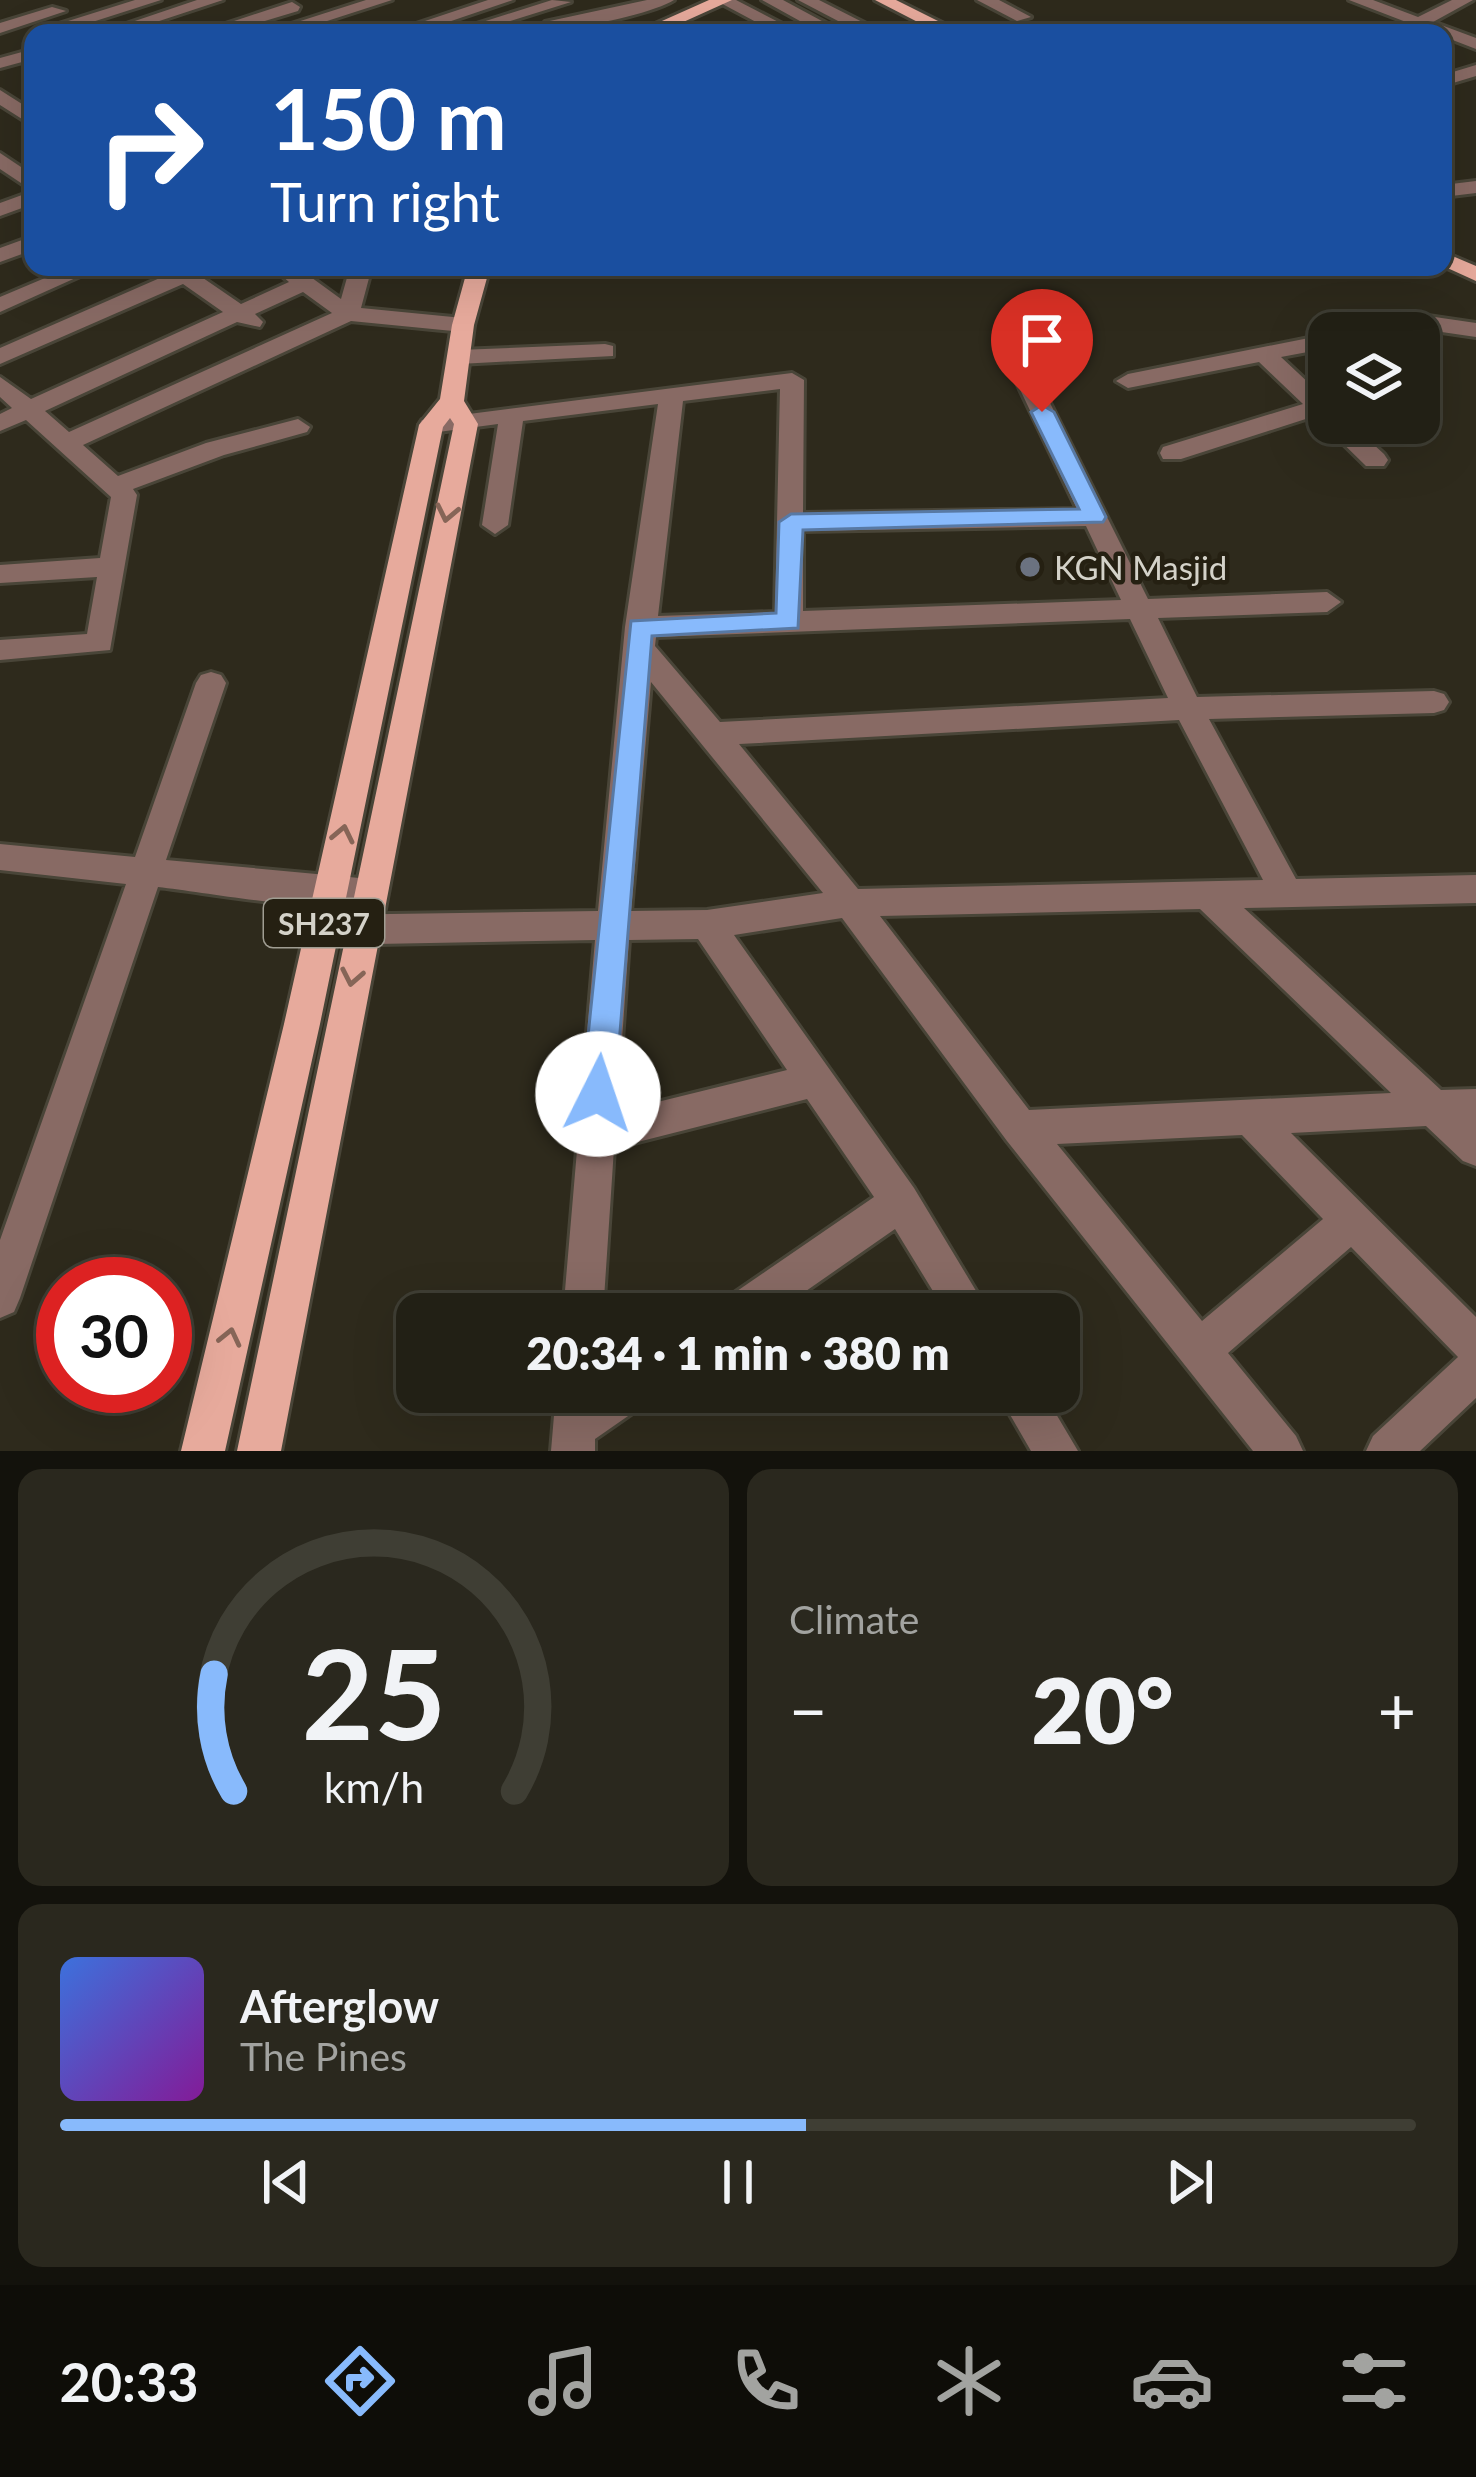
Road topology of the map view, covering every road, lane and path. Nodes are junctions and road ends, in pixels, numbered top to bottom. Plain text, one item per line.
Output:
1 (98, 0) edge
2 (154, 0) edge
3 (215, 0) edge
4 (229, 0) edge
5 (315, 0) edge
6 (442, 0) edge
7 (505, 0) edge
8 (666, 0) edge
9 (770, 0) edge
10 (806, 0) edge
11 (883, 0) edge
12 (900, 0) edge
13 (985, 0) edge
14 (1357, 0) edge
15 (1408, 0) edge
16 (1471, 0) edge
17 (564, 1) edge
18 (719, 1) edge
19 (389, 7) edge
20 (0, 10) edge
21 (1387, 11) junction
22 (461, 13) junction
23 (39, 16) edge
24 (1022, 17) dead end
25 (254, 19) junction
26 (1418, 22) junction
27 (134, 24) edge
28 (238, 24) edge
29 (260, 24) edge
30 (312, 24) edge
31 (350, 24) edge
32 (426, 24) edge
33 (482, 24) edge
34 (504, 24) edge
35 (567, 24) edge
36 (670, 24) edge
37 (772, 24) edge
38 (819, 24) edge
39 (856, 24) edge
40 (934, 24) edge
41 (949, 24) edge
42 (1423, 24) edge
43 (0, 28) edge
44 (0, 160) edge
45 (24, 178) edge
46 (67, 276) edge
47 (169, 276) edge
48 (186, 276) edge
49 (295, 276) edge
50 (359, 276) edge
51 (477, 276) edge
52 (304, 283) junction
53 (0, 304) edge
54 (239, 313) junction
55 (348, 314) junction
56 (463, 325) junction
57 (1440, 325) edge
58 (1476, 330) edge
59 (1008, 341) dead end
60 (280, 342) junction
61 (1308, 345) edge
62 (605, 351) dead end
63 (1264, 354) junction
64 (0, 357) edge
65 (459, 357) junction
66 (1128, 381) dead end
67 (0, 384) edge
68 (1308, 396) edge
69 (671, 398) junction
70 (29, 410) junction
71 (450, 417) junction
72 (511, 418) junction
73 (1308, 420) edge
74 (0, 422) edge
75 (298, 427) dead end
76 (66, 443) junction
77 (1358, 444) edge
78 (1172, 453) dead end
79 (1375, 460) dead end
80 (115, 487) junction
81 (1094, 517) junction
82 (791, 522) junction
83 (495, 525) dead end
84 (111, 567) junction
85 (0, 574) edge
86 (1327, 602) dead end
87 (1141, 611) junction
88 (789, 622) junction
89 (639, 637) junction
90 (0, 650) edge
91 (212, 683) dead end
92 (1434, 702) dead end
93 (1188, 708) junction
94 (712, 734) junction
95 (2, 863) edge
96 (148, 869) junction
97 (1476, 889) edge
98 (369, 890) junction
99 (331, 891) junction
100 (1287, 893) junction
101 (1207, 895) junction
102 (850, 903) junction
103 (706, 924) junction
104 (611, 926) junction
105 (362, 928) junction
106 (322, 930) junction
107 (815, 1080) junction
108 (1476, 1106) edge
109 (1434, 1108) junction
110 (1250, 1117) junction
111 (1020, 1128) junction
112 (596, 1136) junction
113 (1476, 1148) edge
114 (900, 1202) junction
115 (1352, 1220) junction
116 (585, 1293) edge
117 (769, 1293) edge
118 (957, 1293) edge
119 (0, 1298) edge
120 (1476, 1346) edge
121 (1199, 1351) junction
122 (1476, 1369) edge
123 (1028, 1413) edge
124 (1045, 1447) edge
125 (203, 1451) edge
126 (259, 1451) edge
127 (1281, 1451) edge
128 (1388, 1451) edge

1 - 23 street
2 - 23 street
3 - 27 street
4 - 25 street
5 - 25 street
6 - 22 street
7 - 22 street
8 - 35 street
9 - 38 street
10 - 39 street
11 - 40 main road
12 - 41 main road
13 - 24 street
14 - 21 street
15 - 21 street
16 - 26 street
17 - 34 street
18 - 36 main road
18 - 37 street
19 - 30 street
19 - 31 street
20 - 23 street
21 - 26 street
22 - 32 street
22 - 33 street
23 - 43 street
25 - 28 street
25 - 29 street
26 - 42 street
44 - 45 street
46 - 53 street
47 - 64 street
48 - 54 street
49 - 52 street
50 - 55 street
51 - 56 main road, SH237
52 - 54 street
52 - 55 street
54 - 60 street
54 - 70 street
55 - 56 street
55 - 60 street
56 - 65 main road, SH237
57 - 58 street
59 - 81 street
60 - 76 street
61 - 63 street
62 - 65 street
63 - 66 street
63 - 68 street
65 - 71 main road, SH237
67 - 70 street
69 - 72 street
69 - 82 street
69 - 89 street
70 - 74 street
70 - 76 street
71 - 72 street
71 -> 98 main road, SH237
99 -> 71 main road, SH237
72 - 83 street
73 - 78 street
75 - 80 street
76 - 80 street
77 - 79 street
80 - 84 street
81 - 82 street
81 - 87 street
82 - 88 street
84 - 85 street
84 - 90 street
86 - 87 street
87 - 88 street
87 - 93 street
88 - 89 street
89 - 94 street
89 - 104 street
91 - 96 street
92 - 93 street
93 - 94 street
93 - 100 street
94 - 102 street
95 - 96 street
96 - 99 street
96 - 119 street
97 - 100 street
98 - 99 street
98 - 105 main road, SH237
99 - 106 main road, SH237
100 - 101 street
101 - 102 street
101 - 109 street
102 - 103 street
102 - 111 street
103 - 104 street
103 - 107 street
104 - 105 street
104 - 112 street
105 - 106 street
105 -> 126 main road, SH237
125 -> 106 main road, SH237
107 - 112 street
107 - 114 street
108 - 109 street
109 - 110 street
109 - 113 street
110 - 111 street
110 - 115 street
111 - 121 street
112 - 116 street
114 - 117 street
114 - 118 street
115 - 120 street
115 - 121 street
121 - 127 street
122 - 128 street
123 - 124 street

